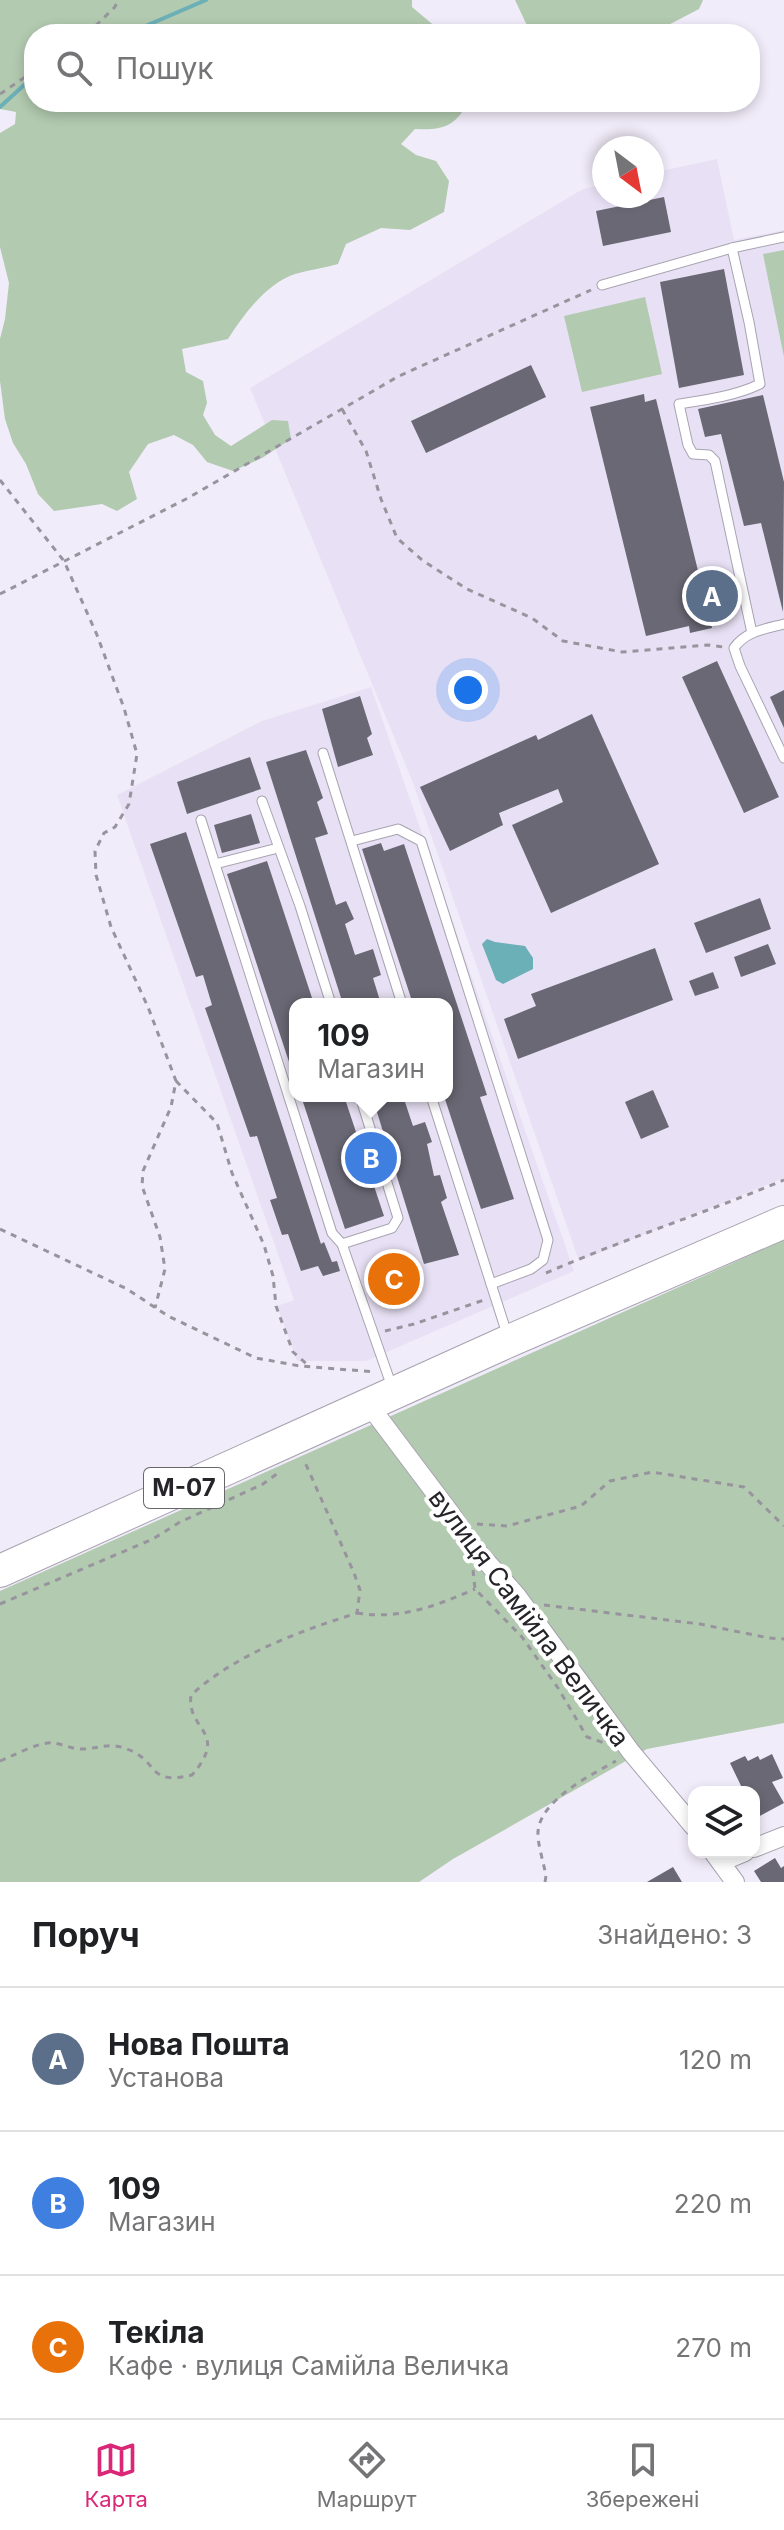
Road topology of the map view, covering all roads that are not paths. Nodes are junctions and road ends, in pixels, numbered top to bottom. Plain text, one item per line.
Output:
1 (784, 237) edge
2 (732, 248) junction
3 (602, 285) road end
4 (784, 624) edge
5 (752, 633) junction
6 (323, 753) dead end
7 (784, 758) edge
8 (262, 801) dead end
9 (201, 820) dead end
10 (352, 841) junction
11 (278, 848) junction
12 (215, 864) junction
13 (329, 998) edge
14 (400, 998) edge
15 (289, 1097) edge
16 (290, 1102) edge
17 (362, 1102) edge
18 (433, 1102) edge
19 (784, 1222) edge
20 (342, 1244) junction
21 (491, 1284) junction
22 (509, 1341) junction
23 (383, 1391) junction
24 (0, 1571) edge
25 (688, 1820) edge
26 (784, 1836) edge
27 (760, 1846) edge
28 (718, 1858) edge
29 (735, 1882) edge

1 - 2 lane
2 - 3 lane
2 - 5 lane
4 - 5 lane
5 - 7 lane
6 - 10 lane
8 - 11 lane
9 - 12 lane
10 - 14 lane
10 - 21 lane
11 - 12 lane
11 - 13 lane
12 - 15 lane
16 - 20 lane
17 - 20 lane
18 - 21 lane
19 - 22 highway, М-07
20 - 23 lane
21 - 22 lane
22 - 23 highway, М-07
23 - 24 highway, М-07
23 - 25 street, вулиця Самійла Величка
26 - 27 street
28 - 29 street

